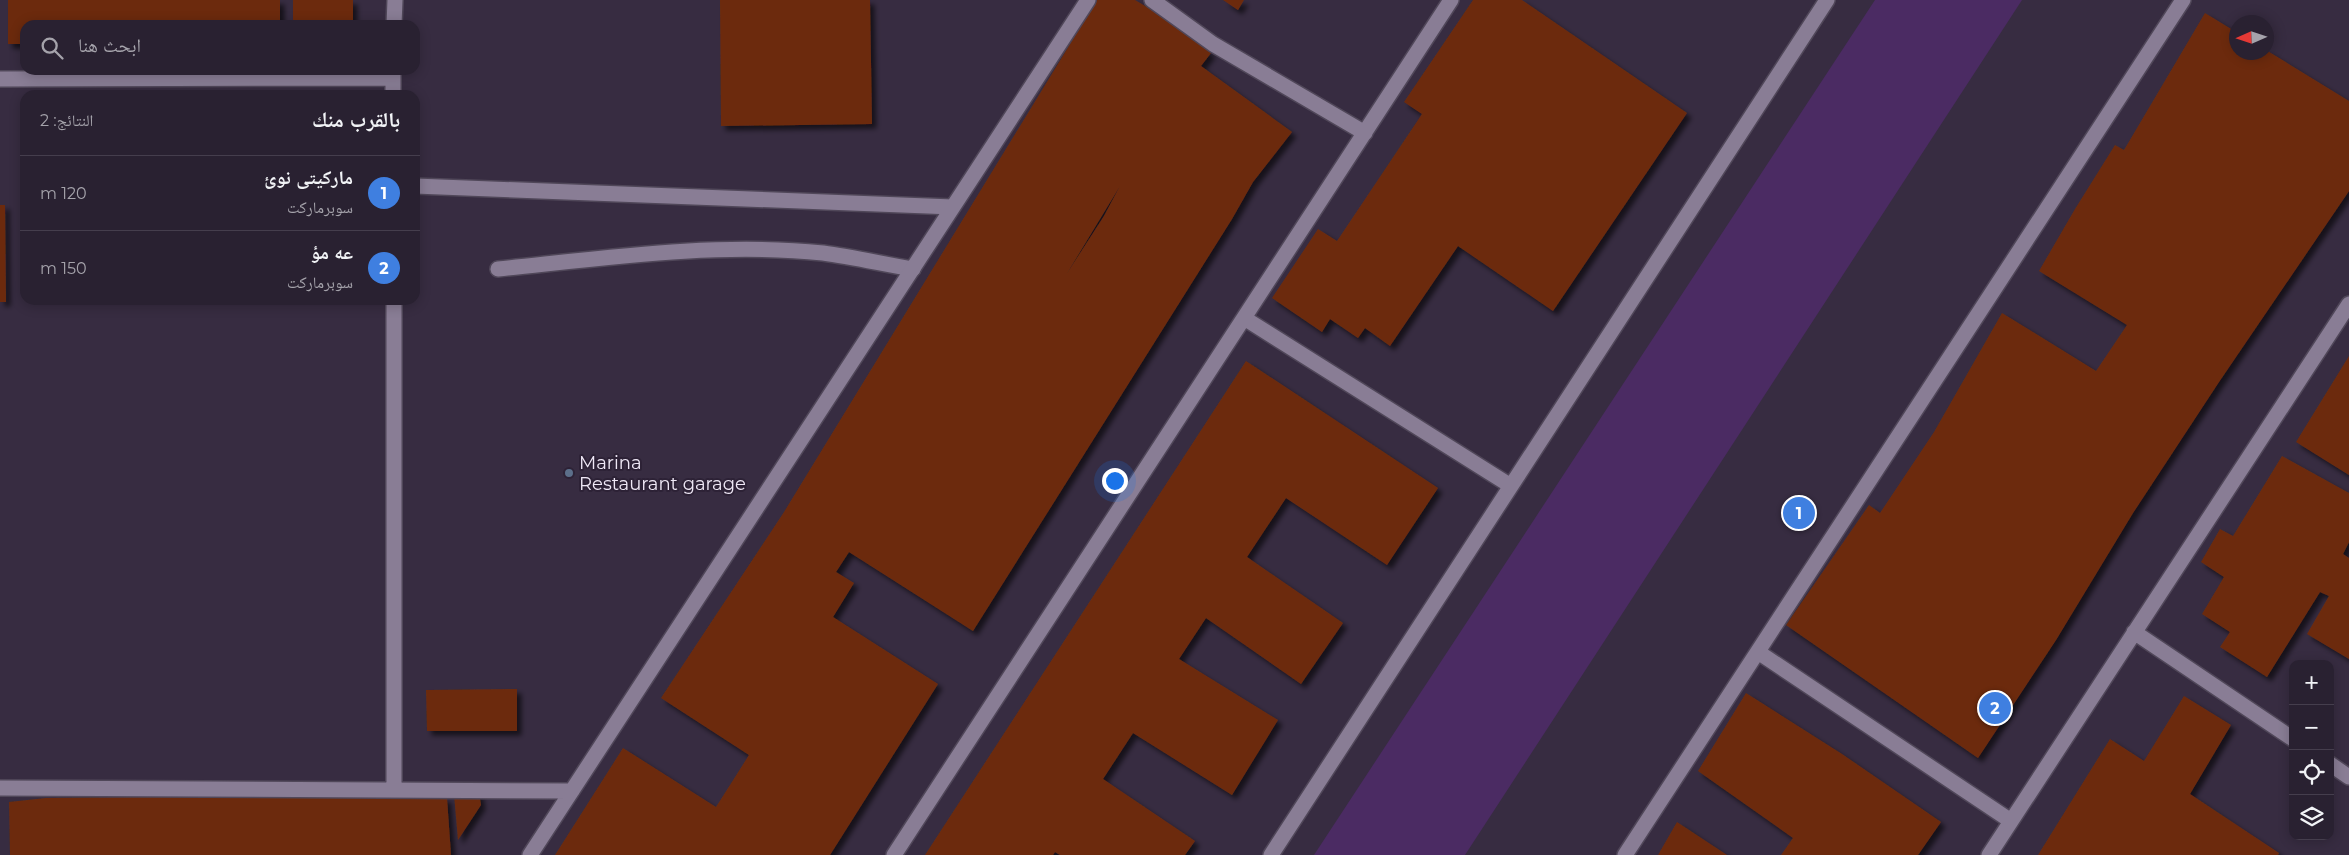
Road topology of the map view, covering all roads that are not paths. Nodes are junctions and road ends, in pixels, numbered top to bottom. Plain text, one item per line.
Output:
1 (395, 0) edge
2 (1088, 0) edge
3 (1152, 0) edge
4 (1452, 0) edge
5 (1827, 0) edge
6 (2183, 0) edge
7 (394, 20) edge
8 (295, 75) edge
9 (393, 75) edge
10 (0, 78) edge
11 (393, 90) edge
12 (1365, 133) junction
13 (420, 186) edge
14 (953, 207) junction
15 (498, 269) dead end
16 (913, 269) junction
17 (2349, 304) edge
18 (394, 305) edge
19 (1244, 318) junction
20 (1511, 486) junction
21 (2134, 632) junction
22 (1758, 652) junction
23 (2289, 736) edge
24 (2334, 767) edge
25 (2349, 777) edge
26 (0, 788) edge
27 (394, 790) junction
28 (572, 791) junction
29 (2011, 821) junction
30 (530, 855) edge
31 (894, 855) edge
32 (1271, 855) edge
33 (1625, 855) edge
34 (1989, 855) edge

1 - 7 street
2 - 14 street
3 - 12 street
4 - 12 street
5 - 20 street
6 - 22 street
8 - 10 street
9 - 11 street
12 - 19 street
13 - 14 street
14 - 16 street
15 - 16 street
16 - 28 street
17 - 21 street
18 - 27 street
19 - 20 street
19 - 31 street
20 - 32 street
21 - 23 street
21 - 29 street
22 - 29 street
22 - 33 street
24 - 25 street
26 - 27 street
27 - 28 street
28 - 30 street
29 - 34 street

